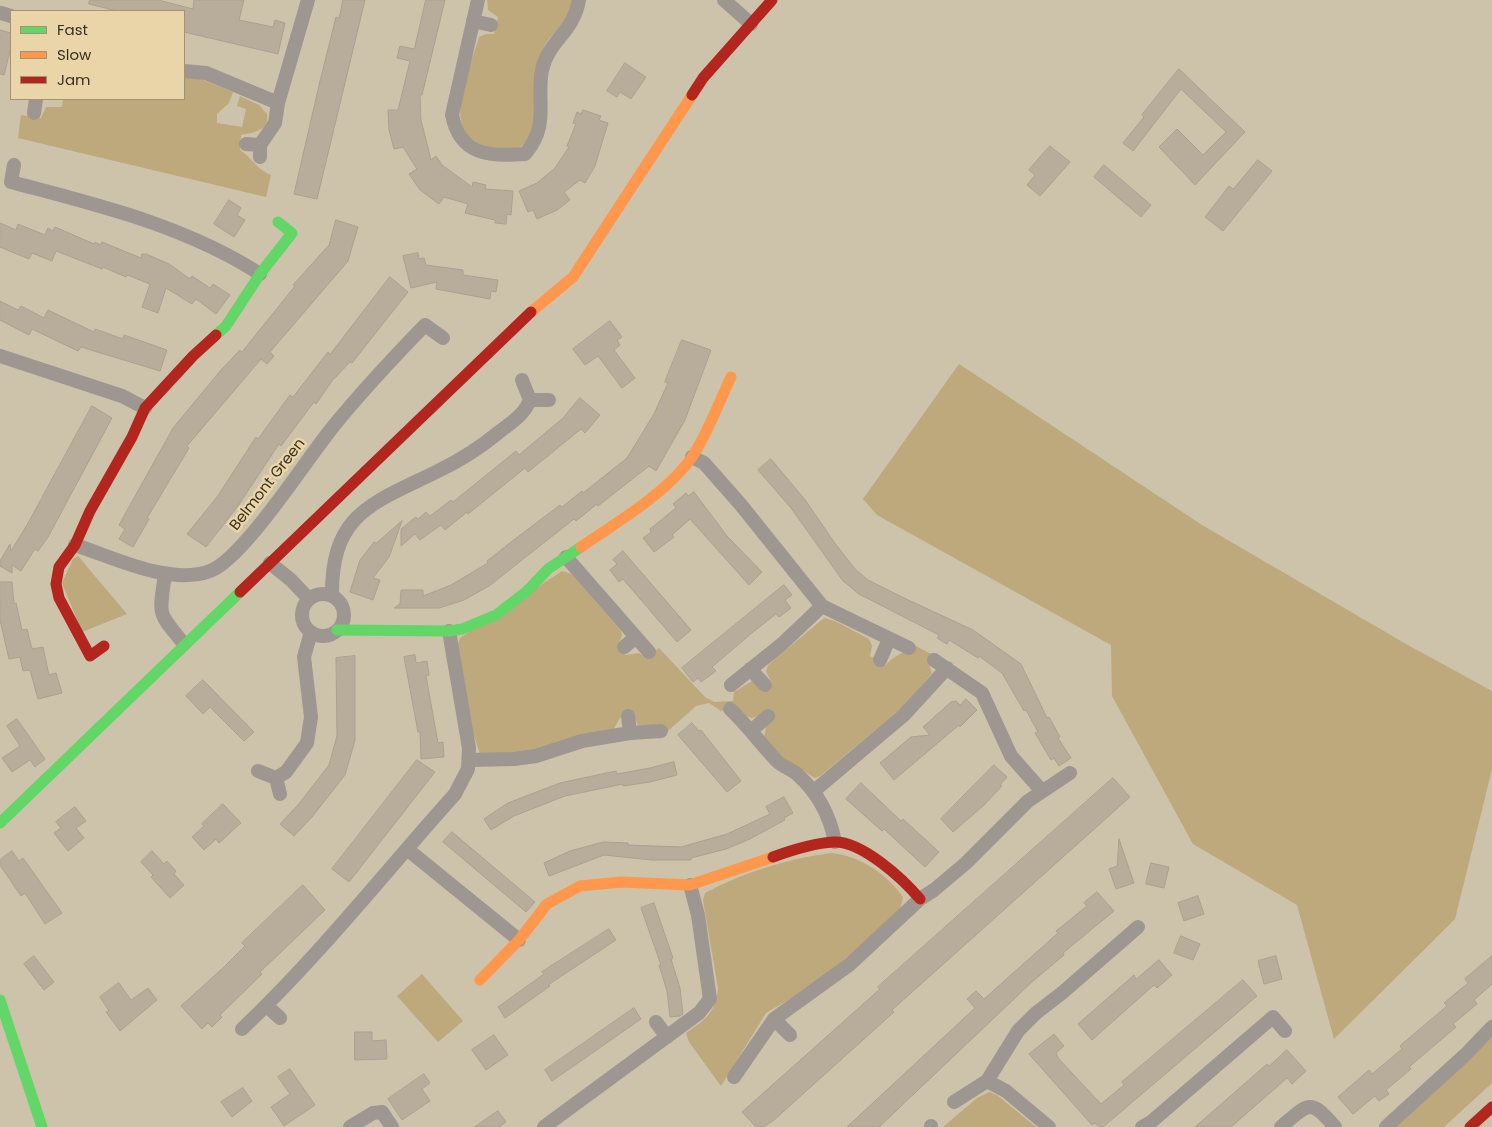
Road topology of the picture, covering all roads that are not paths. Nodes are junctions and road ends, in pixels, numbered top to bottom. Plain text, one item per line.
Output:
1 (308, 0) edge
2 (478, 0) edge
3 (579, 0) edge
4 (724, 0) edge
5 (772, 0) edge
6 (473, 21) junction
7 (751, 24) junction
8 (491, 25) dead end
9 (185, 71) edge
10 (36, 100) edge
11 (278, 103) junction
12 (34, 113) dead end
13 (255, 149) dead end
14 (14, 165) dead end
15 (278, 222) dead end
16 (260, 274) junction
17 (443, 338) dead end
18 (0, 356) edge
19 (731, 377) dead end
20 (522, 380) dead end
21 (530, 400) junction
22 (549, 400) dead end
23 (145, 408) junction
24 (692, 457) junction
25 (75, 545) junction
26 (566, 557) junction
27 (270, 563) junction
28 (165, 574) junction
29 (332, 596) junction
30 (308, 599) junction
31 (822, 606) junction
32 (337, 630) junction
33 (449, 631) junction
34 (311, 632) junction
35 (636, 637) junction
36 (889, 638) junction
37 (184, 644) junction
38 (104, 646) dead end
39 (624, 647) dead end
40 (909, 648) dead end
41 (649, 652) dead end
42 (880, 660) dead end
43 (934, 660) dead end
44 (947, 668) junction
45 (750, 669) junction
46 (731, 685) dead end
47 (766, 685) dead end
48 (730, 709) dead end
49 (628, 716) dead end
50 (768, 716) dead end
51 (752, 730) junction
52 (661, 731) dead end
53 (630, 733) junction
54 (470, 760) junction
55 (258, 771) dead end
56 (1070, 773) dead end
57 (276, 778) junction
58 (1041, 790) junction
59 (814, 791) junction
60 (280, 794) dead end
61 (0, 823) edge
62 (834, 842) junction
63 (407, 848) junction
64 (690, 885) junction
65 (920, 899) junction
66 (1138, 927) dead end
67 (519, 940) junction
68 (480, 980) dead end
69 (0, 1000) edge
70 (267, 1006) junction
71 (280, 1018) dead end
72 (774, 1019) junction
73 (656, 1022) dead end
74 (1492, 1027) edge
75 (242, 1029) dead end
76 (1286, 1031) dead end
77 (790, 1036) dead end
78 (666, 1037) junction
79 (734, 1077) dead end
80 (987, 1081) junction
81 (954, 1102) dead end
82 (1492, 1107) edge
83 (42, 1127) edge
84 (350, 1127) edge
85 (392, 1127) edge
86 (544, 1127) edge
87 (1049, 1127) edge
88 (1142, 1127) edge
89 (1281, 1127) edge
90 (1336, 1127) edge
91 (1386, 1127) edge
92 (1470, 1127) edge

1 - 11 street
2 - 6 street
3 - 6 street
4 - 7 street
5 - 7 street
6 - 8 street
7 - 27 street
9 - 11 street
10 - 12 street
11 - 13 street
14 - 16 street
15 - 16 street
16 - 23 street
17 - 28 street, Belmont Green
18 - 23 street
19 - 24 street
20 - 21 street
21 - 22 street
21 - 29 street
23 - 25 street
24 - 26 street
24 - 31 street
25 - 28 street, Belmont Green
25 - 38 street
26 - 33 street
26 - 35 street
27 - 30 street
27 - 37 street
28 - 37 street
29 - 30 street
29 - 32 street
30 - 34 street
31 - 36 street
31 - 45 street
32 - 33 street
32 - 34 street
33 - 54 street
34 - 57 street
35 - 39 street
35 - 41 street
36 - 40 street
36 - 42 street
37 - 61 street
43 - 44 street
44 - 58 street
44 - 59 street
45 - 46 street
45 - 47 street
48 - 51 street
49 - 53 street
50 - 51 street
51 - 59 street
52 - 53 street
53 - 54 street
54 - 63 street
55 - 57 street
56 - 58 street
57 - 60 street
58 - 65 street
59 - 62 street
62 - 64 street
62 - 65 street
63 - 67 street
63 - 70 street
64 - 67 street
64 - 78 street
65 - 72 street
66 - 80 street
67 - 68 street
69 - 83 street
70 - 71 street
70 - 75 street
72 - 77 street
72 - 79 street
73 - 78 street
74 - 91 street
76 - 88 street
78 - 86 street
80 - 81 street
80 - 87 street
82 - 92 street
84 - 85 street
89 - 90 street

